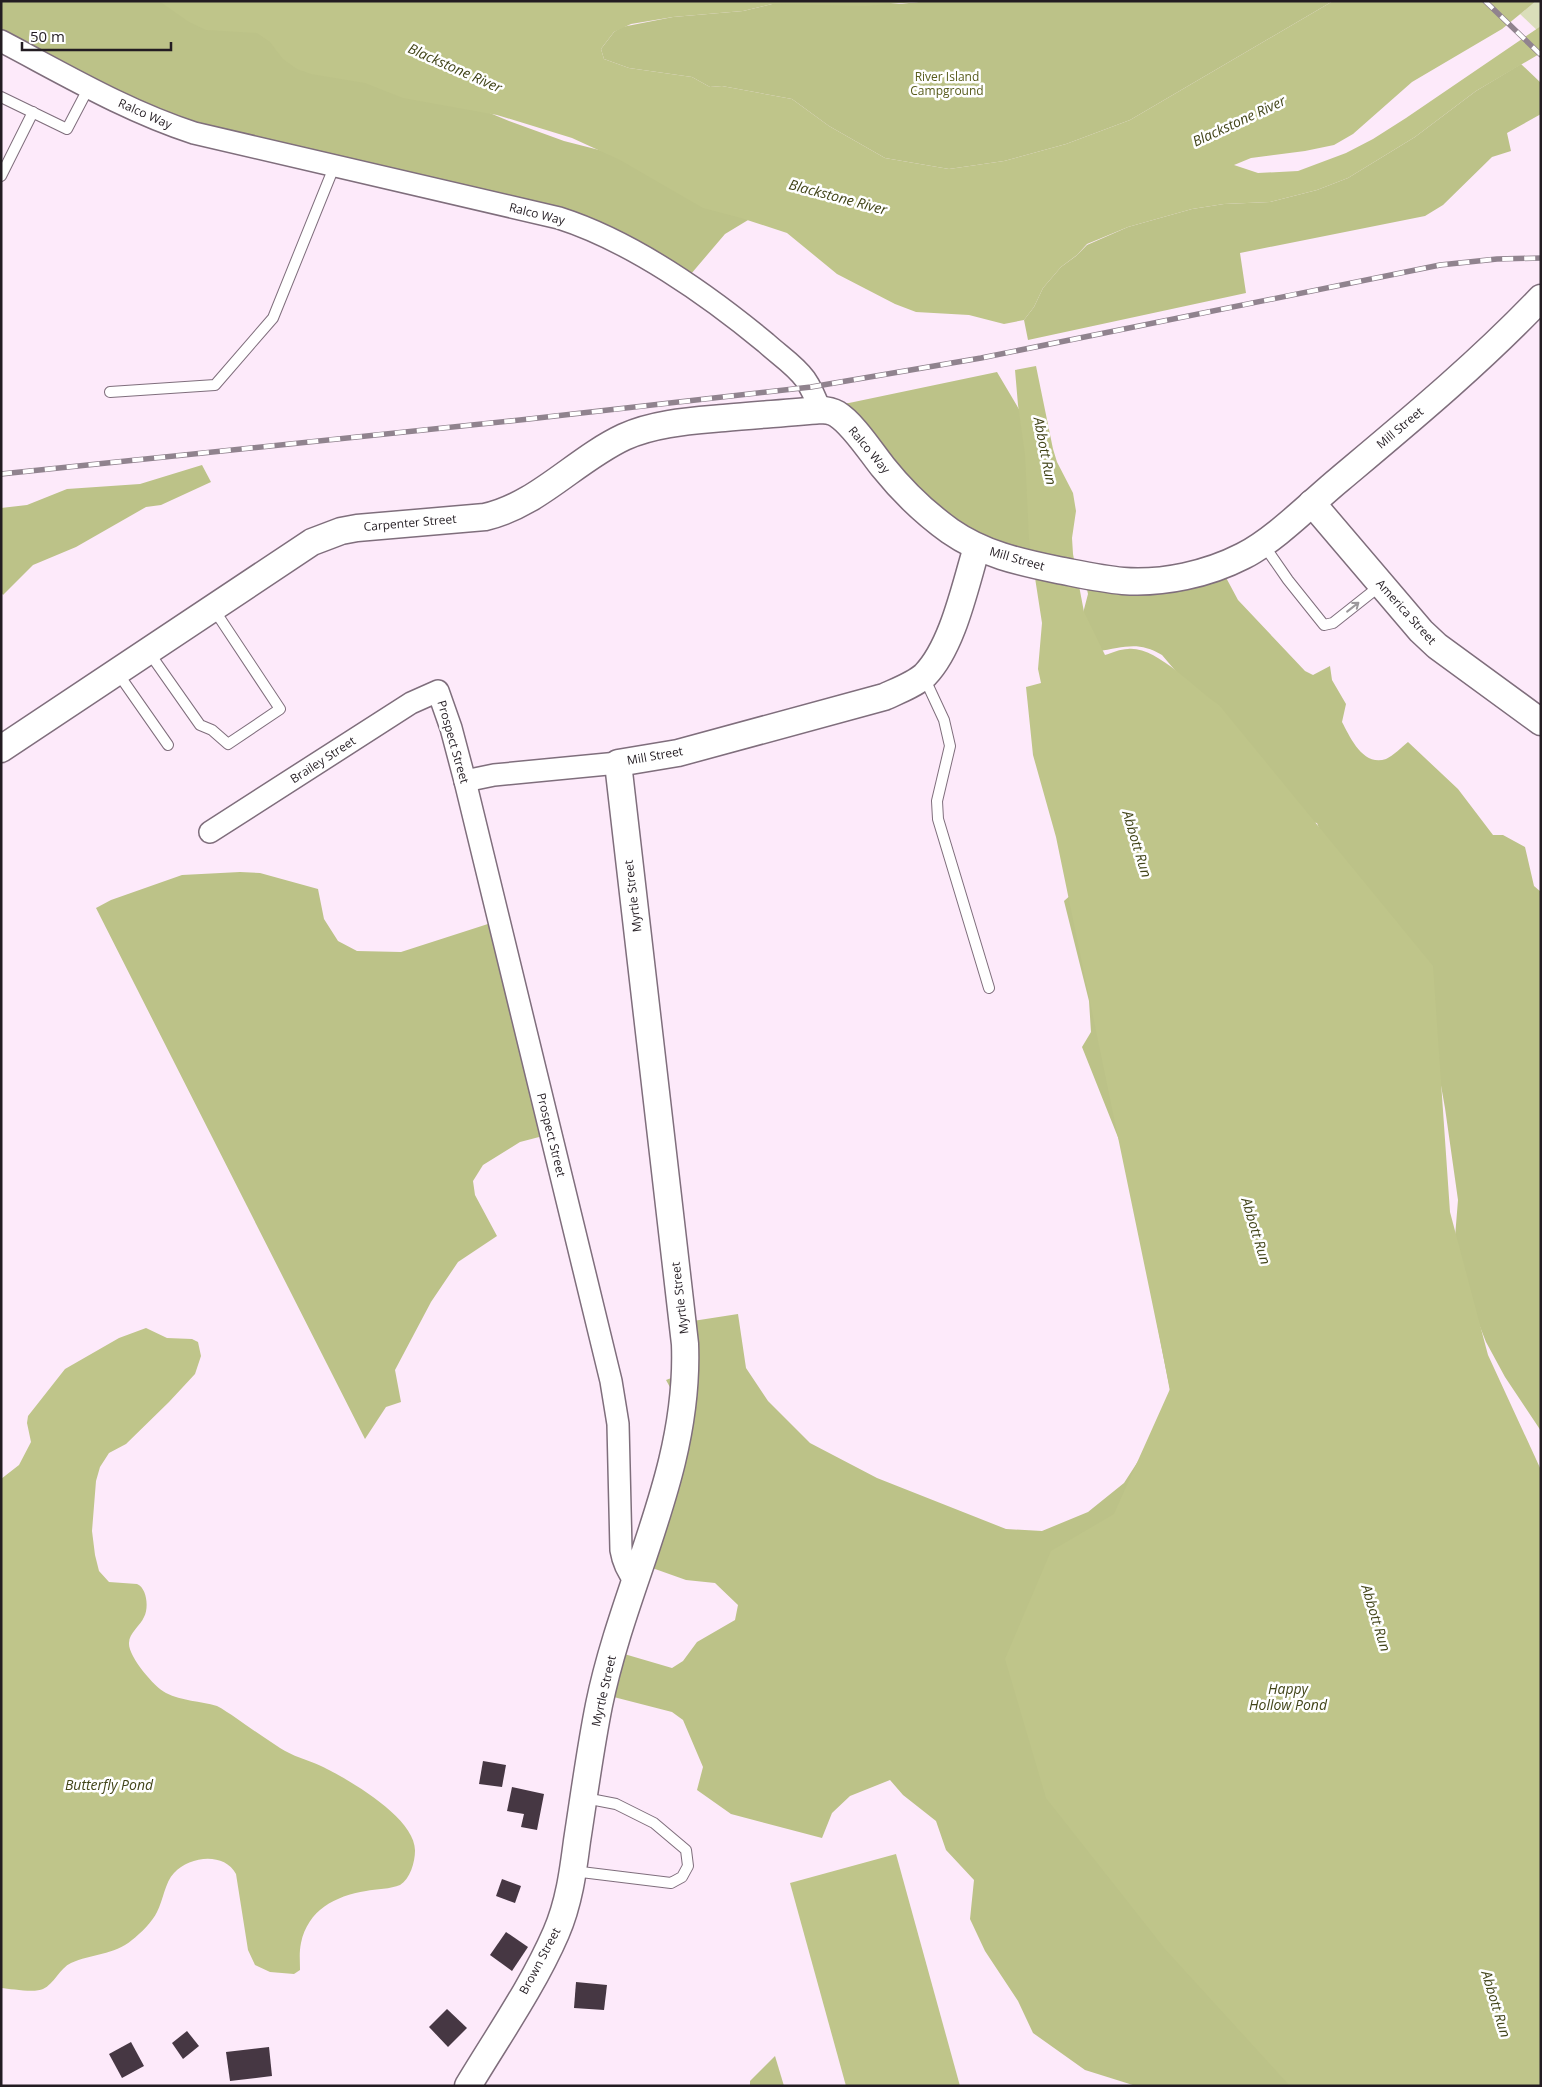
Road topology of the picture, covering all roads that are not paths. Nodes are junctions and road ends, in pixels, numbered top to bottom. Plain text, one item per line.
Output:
1 (1, 41) edge
2 (89, 87) junction
3 (1, 97) edge
4 (33, 112) junction
5 (334, 167) junction
6 (1, 176) edge
7 (1541, 298) edge
8 (110, 392) dead end
9 (820, 410) junction
10 (1312, 503) junction
11 (1262, 543) junction
12 (977, 547) junction
13 (1381, 584) junction
14 (212, 608) junction
15 (148, 651) junction
16 (117, 672) junction
17 (924, 676) junction
18 (438, 691) joint
19 (1541, 722) edge
20 (168, 745) dead end
21 (1, 749) edge
22 (618, 763) junction
23 (465, 781) junction
24 (210, 832) dead end
25 (989, 988) dead end
26 (635, 1581) junction
27 (582, 1811) junction
28 (573, 1871) junction
29 (468, 2086) edge

1 - 2 street, Ralco Way
2 - 4 lane
2 - 5 street, Ralco Way
3 - 4 lane
4 - 6 lane
5 - 8 lane
5 - 9 street, Ralco Way
7 - 10 street, Mill Street
9 - 12 street, Ralco Way
9 - 14 street, Carpenter Street
10 - 11 street, Mill Street
10 - 13 street, America Street
11 - 12 street, Mill Street
11 -> 13 lane
12 - 17 street, Mill Street
13 - 19 street, America Street
14 - 15 street, Carpenter Street
14 - 15 lane
15 - 16 street, Carpenter Street
16 - 20 lane
16 - 21 street, Carpenter Street
17 - 22 street, Mill Street
17 - 25 lane
18 - 23 street, Prospect Street
18 - 24 street, Brailey Street
22 - 23 street, Mill Street
22 - 26 street, Myrtle Street
23 - 26 street, Prospect Street
26 - 27 street, Myrtle Street
27 - 28 street, Brown Street
27 - 28 lane
28 - 29 street, Brown Street

